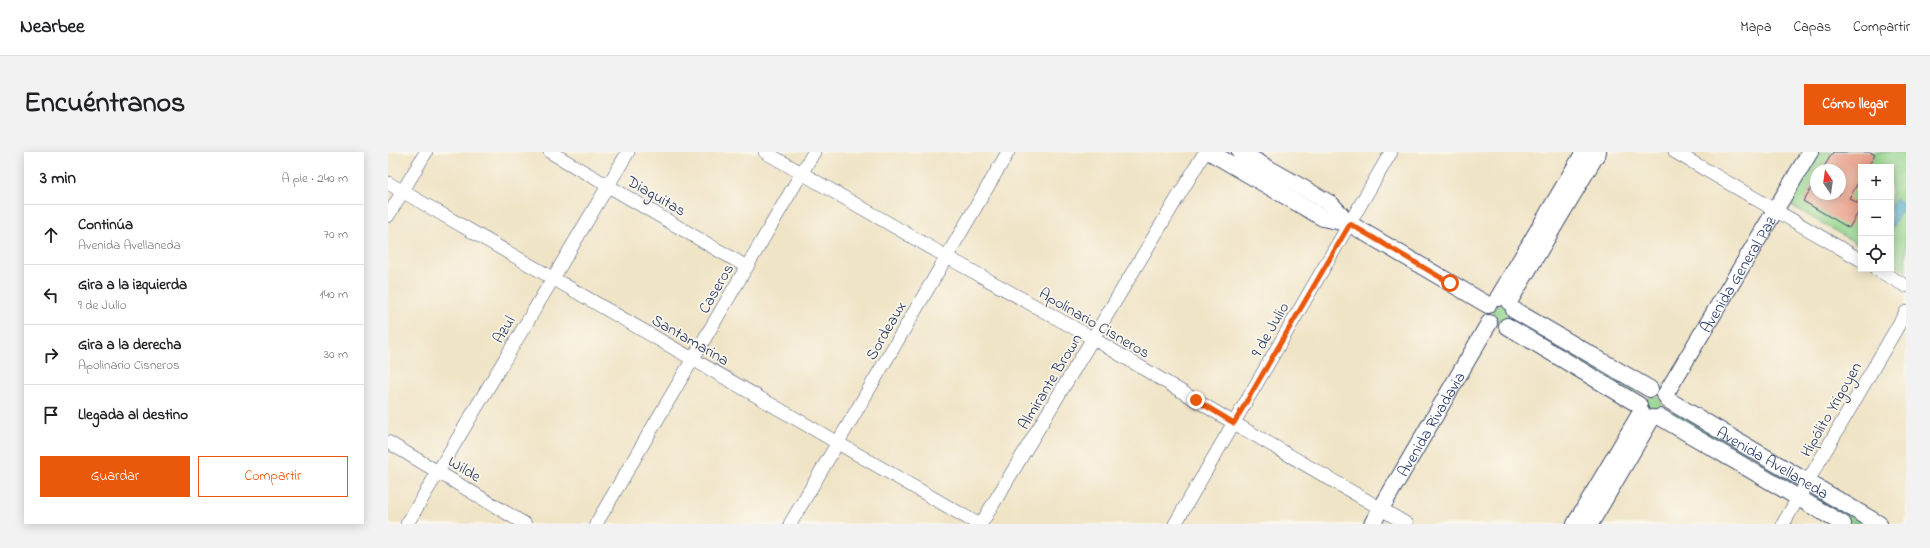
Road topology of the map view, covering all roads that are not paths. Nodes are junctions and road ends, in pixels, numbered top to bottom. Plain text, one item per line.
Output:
1 (426, 152) edge
2 (550, 152) edge
3 (628, 152) edge
4 (765, 152) edge
5 (814, 152) edge
6 (1008, 152) edge
7 (1205, 152) edge
8 (1210, 152) edge
9 (1240, 152) edge
10 (1391, 152) edge
11 (1584, 152) edge
12 (1598, 152) edge
13 (1675, 152) edge
14 (1800, 152) edge
15 (1810, 152) edge
16 (802, 173) junction
17 (388, 183) edge
18 (608, 186) junction
19 (403, 191) junction
20 (1771, 208) junction
21 (388, 216) edge
22 (1350, 224) junction
23 (947, 257) junction
24 (1858, 258) edge
25 (747, 267) junction
26 (1881, 272) edge
27 (552, 278) junction
28 (1906, 286) edge
29 (1502, 304) junction
30 (1906, 312) edge
31 (1498, 325) junction
32 (1094, 339) junction
33 (693, 360) junction
34 (1660, 393) junction
35 (1648, 413) junction
36 (1234, 423) junction
37 (388, 442) edge
38 (838, 443) junction
39 (1617, 464) junction
40 (438, 472) junction
41 (1807, 482) junction
42 (1798, 498) junction
43 (1383, 515) edge
44 (407, 524) edge
45 (524, 524) edge
46 (596, 524) edge
47 (790, 524) edge
48 (978, 524) edge
49 (982, 524) edge
50 (1175, 524) edge
51 (1372, 524) edge
52 (1407, 524) edge
53 (1575, 524) edge
54 (1590, 524) edge
55 (1783, 524) edge
56 (1843, 524) edge
57 (1879, 524) edge

1 - 19 street
2 - 18 street, Diaguitas
3 - 18 street, Azul
4 - 16 street, Apolinario Cisneros
5 - 16 street, Caseros
6 - 23 street, Sordeaux
7 - 32 street, Almirante Brown
8 - 22 main road, Avenida Avellaneda
9 - 22 main road, Avenida Avellaneda
10 - 22 street, 9 de Julio
11 - 29 main road
12 - 29 main road
13 - 20 street
14 - 20 main road, Avenida General Paz
15 - 20 main road, Avenida General Paz
16 - 23 street, Apolinario Cisneros
16 - 25 street, Caseros
17 - 19 street, Santamarina
18 - 25 street, Diaguitas
18 - 27 street, Azul
19 - 21 street
19 - 27 street, Santamarina
20 - 24 street
20 - 34 main road, Avenida General Paz
22 - 29 main road, Avenida Avellaneda
22 - 36 street, 9 de Julio
23 - 32 street, Apolinario Cisneros
23 - 38 street, Sordeaux
25 - 33 street, Caseros
26 - 28 street
27 - 33 street, Santamarina
27 - 40 street, Azul
29 - 31 main road, Avenida Rivadavia
29 - 31 main road
29 - 34 main road, Avenida Avellaneda
30 - 41 street, Hipólito Yrigoyen
31 - 35 main road, Avenida Avellaneda
31 - 43 main road, Avenida Rivadavia
32 - 36 street, Apolinario Cisneros
32 - 49 street, Almirante Brown
33 - 38 street, Santamarina
33 - 46 street, Caseros
34 - 35 main road
34 - 35 main road
34 - 41 main road, Avenida Avellaneda
35 - 39 main road
35 - 42 main road, Avenida Avellaneda
36 - 43 street, Apolinario Cisneros
36 - 50 street, 9 de Julio
37 - 40 street, Wilde
38 - 47 street, Sordeaux
38 - 48 street, Santamarina
39 - 53 main road
39 - 54 main road
40 - 44 street, Azul
40 - 45 street, Wilde
41 - 42 street, Hipólito Yrigoyen
41 - 57 main road, Avenida Avellaneda
42 - 55 street, Hipólito Yrigoyen
42 - 56 main road, Avenida Avellaneda
43 - 51 main road, Avenida Rivadavia
43 - 52 street, Apolinario Cisneros

